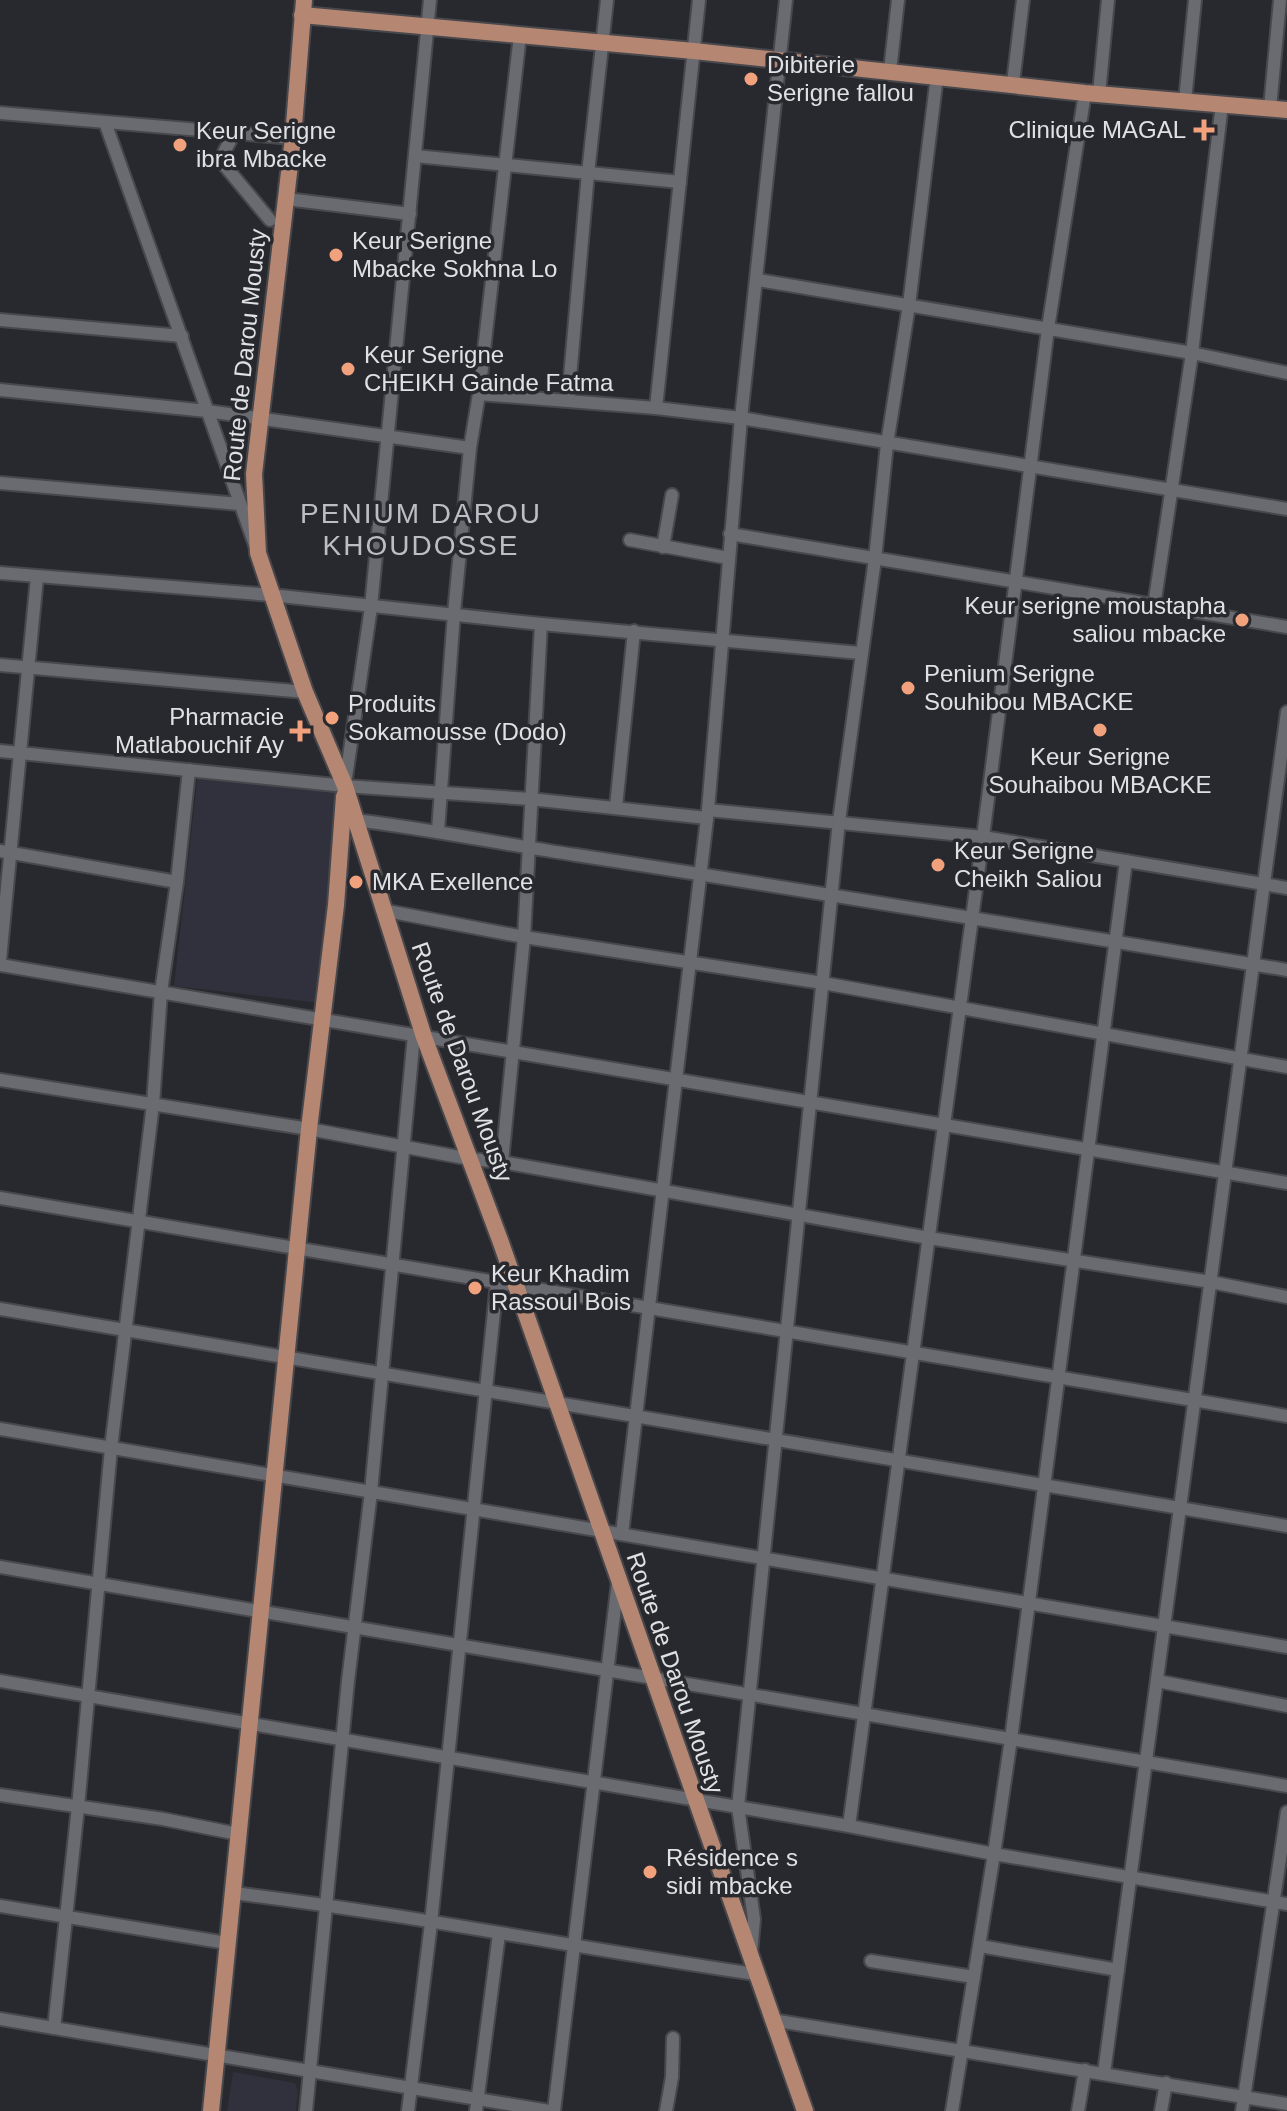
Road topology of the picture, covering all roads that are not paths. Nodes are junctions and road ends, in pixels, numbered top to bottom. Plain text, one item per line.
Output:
1 (430, 0) edge
2 (607, 0) edge
3 (699, 0) edge
4 (786, 0) edge
5 (898, 0) edge
6 (1023, 0) edge
7 (1108, 0) edge
8 (1195, 0) edge
9 (1280, 0) edge
10 (303, 8) edge
11 (428, 27) junction
12 (520, 35) junction
13 (602, 43) junction
14 (694, 51) junction
15 (778, 60) junction
16 (890, 71) junction
17 (937, 76) junction
18 (1013, 83) junction
19 (1092, 93) junction
20 (1185, 101) junction
21 (1222, 104) junction
22 (1279, 109) edge
23 (0, 113) edge
24 (105, 122) junction
25 (231, 133) junction
26 (293, 138) junction
27 (415, 156) junction
28 (506, 165) junction
29 (588, 173) junction
30 (680, 182) junction
31 (286, 199) junction
32 (410, 214) junction
33 (270, 220) dead end
34 (758, 280) junction
35 (909, 305) junction
36 (0, 320) edge
37 (1048, 328) junction
38 (182, 336) junction
39 (1192, 353) junction
40 (1287, 373) edge
41 (0, 390) edge
42 (479, 394) junction
43 (568, 400) junction
44 (656, 408) junction
45 (207, 411) junction
46 (741, 418) junction
47 (262, 419) junction
48 (389, 436) junction
49 (887, 444) junction
50 (470, 448) junction
51 (1031, 468) junction
52 (0, 483) edge
53 (1171, 490) junction
54 (672, 495) dead end
55 (239, 504) junction
56 (1287, 509) edge
57 (730, 534) junction
58 (630, 540) dead end
59 (663, 547) junction
60 (258, 553) junction
61 (728, 558) junction
62 (875, 559) junction
63 (0, 573) edge
64 (37, 577) junction
65 (1017, 582) junction
66 (271, 595) junction
67 (1154, 606) junction
68 (371, 607) junction
69 (454, 613) junction
70 (541, 624) junction
71 (1287, 627) edge
72 (634, 631) junction
73 (720, 640) junction
74 (860, 653) junction
75 (0, 665) edge
76 (29, 668) junction
77 (305, 692) junction
78 (1287, 712) edge
79 (0, 751) edge
80 (20, 753) junction
81 (189, 770) junction
82 (1283, 770) edge
83 (345, 786) junction
84 (440, 791) junction
85 (530, 799) junction
86 (616, 807) junction
87 (707, 814) junction
88 (355, 820) junction
89 (839, 821) junction
90 (438, 831) junction
91 (983, 837) junction
92 (530, 848) junction
93 (5, 852) edge
94 (1126, 861) junction
95 (700, 874) junction
96 (177, 882) junction
97 (1264, 884) junction
98 (1287, 888) edge
99 (832, 894) junction
100 (382, 910) junction
101 (972, 918) junction
102 (524, 937) junction
103 (1116, 942) junction
104 (0, 963) edge
105 (689, 963) junction
106 (1253, 965) junction
107 (1287, 970) edge
108 (823, 983) junction
109 (161, 992) junction
110 (960, 1009) junction
111 (322, 1020) junction
112 (1104, 1034) junction
113 (419, 1036) junction
114 (514, 1052) junction
115 (1240, 1060) junction
116 (1287, 1067) edge
117 (675, 1079) junction
118 (0, 1080) edge
119 (810, 1102) junction
120 (153, 1104) junction
121 (944, 1125) junction
122 (309, 1129) junction
123 (402, 1146) junction
124 (1089, 1150) junction
125 (470, 1159) junction
126 (502, 1162) junction
127 (1225, 1173) junction
128 (1287, 1183) edge
129 (662, 1189) junction
130 (0, 1198) edge
131 (799, 1214) junction
132 (139, 1222) junction
133 (929, 1238) junction
134 (299, 1249) junction
135 (1075, 1261) junction
136 (392, 1264) junction
137 (1211, 1282) junction
138 (506, 1284) junction
139 (1287, 1297) edge
140 (649, 1308) junction
141 (0, 1309) edge
142 (126, 1330) junction
143 (787, 1331) junction
144 (913, 1353) junction
145 (287, 1358) junction
146 (381, 1374) junction
147 (1060, 1377) junction
148 (486, 1391) junction
149 (1195, 1400) junction
150 (557, 1403) junction
151 (636, 1416) junction
152 (1287, 1416) edge
153 (0, 1429) edge
154 (776, 1440) junction
155 (111, 1448) junction
156 (898, 1461) junction
157 (275, 1475) junction
158 (1046, 1485) junction
159 (371, 1492) junction
160 (1180, 1508) junction
161 (474, 1509) junction
162 (1287, 1526) edge
163 (600, 1530) junction
164 (622, 1534) junction
165 (764, 1558) junction
166 (0, 1567) edge
167 (882, 1578) junction
168 (618, 1582) junction
169 (99, 1583) junction
170 (1029, 1603) junction
171 (261, 1611) junction
172 (1164, 1626) junction
173 (354, 1627) junction
174 (460, 1645) junction
175 (1287, 1647) edge
176 (607, 1670) junction
177 (653, 1678) junction
178 (0, 1681) edge
179 (1157, 1681) junction
180 (750, 1694) junction
181 (89, 1695) junction
182 (1287, 1706) edge
183 (864, 1714) junction
184 (249, 1724) junction
185 (343, 1739) junction
186 (1011, 1739) junction
187 (448, 1758) junction
188 (1146, 1762) junction
189 (594, 1782) junction
190 (1287, 1786) edge
191 (0, 1795) edge
192 (694, 1801) junction
193 (78, 1807) junction
194 (738, 1807) junction
195 (1287, 1812) edge
196 (849, 1826) junction
197 (238, 1834) junction
198 (994, 1854) junction
199 (1131, 1876) junction
200 (233, 1893) junction
201 (1281, 1903) edge
202 (327, 1905) junction
203 (0, 1906) edge
204 (67, 1916) junction
205 (431, 1923) junction
206 (499, 1934) junction
207 (227, 1943) junction
208 (980, 1946) junction
209 (574, 1947) junction
210 (871, 1961) dead end
211 (753, 1967) junction
212 (1118, 1970) junction
213 (974, 1977) junction
214 (0, 2019) edge
215 (772, 2020) junction
216 (54, 2028) junction
217 (673, 2038) dead end
218 (963, 2049) junction
219 (216, 2055) junction
220 (1085, 2070) junction
221 (310, 2071) junction
222 (1104, 2073) junction
223 (1166, 2083) junction
224 (409, 2087) junction
225 (1245, 2097) junction
226 (1287, 2104) edge
227 (477, 2105) edge
228 (211, 2111) edge
229 (306, 2111) edge
230 (408, 2111) edge
231 (552, 2111) edge
232 (666, 2111) edge
233 (805, 2111) edge
234 (952, 2111) edge
235 (1078, 2111) edge
236 (1161, 2111) edge
237 (1242, 2111) edge

1 - 11 street
2 - 13 street
3 - 14 street
4 - 15 street
5 - 16 street
6 - 18 street
7 - 19 street
8 - 20 street
9 - 22 street
10 - 11 main road
10 - 26 main road, Route de Darou Mousty
11 - 12 main road
11 - 27 street
12 - 13 main road
12 - 28 street
13 - 14 main road
13 - 29 street
14 - 15 main road
14 - 30 street
15 - 16 main road
15 - 34 street
16 - 17 main road
17 - 18 main road
17 - 35 street
18 - 19 main road
19 - 20 main road
19 - 37 street
20 - 21 main road
21 - 22 main road
21 - 39 street
23 - 24 street
24 - 25 street
24 - 38 street
25 - 26 street
25 - 33 street
26 - 31 main road, Route de Darou Mousty
27 - 28 street
27 - 32 street
28 - 29 street
28 - 42 street
29 - 30 street
29 - 43 street
30 - 44 street
31 - 32 street
31 - 47 main road, Route de Darou Mousty
32 - 48 street
34 - 35 street
34 - 46 street
35 - 37 street
35 - 49 street
36 - 38 street
37 - 39 street
37 - 51 street
38 - 45 street
39 - 40 street
39 - 53 street
41 - 45 street
42 - 43 street
42 - 50 street
43 - 44 street
44 - 46 street
45 - 47 street
45 - 55 street
46 - 49 street
46 - 57 street
47 - 48 street
47 - 60 main road, Route de Darou Mousty
48 - 50 street
48 - 68 street
49 - 51 street
49 - 62 street
50 - 69 street
51 - 53 street
51 - 65 street
52 - 55 street
53 - 56 street
53 - 67 street
54 - 59 street
55 - 60 street
57 - 61 street
57 - 62 street
58 - 59 street
59 - 61 street
60 - 66 main road, Route de Darou Mousty
61 - 73 street
62 - 65 street
62 - 74 street
63 - 64 street
64 - 66 street
64 - 76 street
65 - 67 street
65 - 91 street
66 - 68 street
66 - 77 main road, Route de Darou Mousty
67 - 71 street
68 - 69 street
68 - 83 street
69 - 70 street
69 - 84 street
70 - 72 street
70 - 85 street
72 - 73 street
72 - 86 street
73 - 74 street
73 - 87 street
74 - 89 street
75 - 76 street
76 - 77 street
76 - 80 street
77 - 83 main road, Route de Darou Mousty
78 - 82 street
79 - 80 street
80 - 81 street
80 - 93 street
81 - 83 street
81 - 96 street
82 - 97 street
83 - 84 street
83 - 88 main road, Route de Darou Mousty
83 - 111 main road
84 - 85 street
84 - 90 street
85 - 86 street
85 - 92 street
86 - 87 street
87 - 89 street
87 - 95 street
88 - 90 street
88 - 100 main road, Route de Darou Mousty
89 - 91 street
89 - 99 street
90 - 92 street
91 - 94 street
91 - 101 street
92 - 95 street
92 - 102 street
93 - 96 street
93 - 104 street
94 - 97 street
94 - 103 street
95 - 99 street
95 - 105 street
96 - 109 street
97 - 98 street
97 - 106 street
99 - 101 street
99 - 108 street
100 - 102 street
100 - 113 main road, Route de Darou Mousty
101 - 103 street
101 - 110 street
102 - 105 street
102 - 114 street
103 - 106 street
103 - 112 street
104 - 109 street
105 - 108 street
105 - 117 street
106 - 107 street
106 - 115 street
108 - 110 street
108 - 119 street
109 - 111 street
109 - 120 street
110 - 112 street
110 - 121 street
111 - 113 street
111 - 122 main road
112 - 115 street
112 - 124 street
113 - 114 street
113 - 123 street
113 - 125 main road, Route de Darou Mousty
114 - 117 street
114 - 126 street
115 - 116 street
115 - 127 street
117 - 119 street
117 - 129 street
118 - 120 street
119 - 121 street
119 - 131 street
120 - 122 street
120 - 132 street
121 - 124 street
121 - 133 street
122 - 123 street
122 - 134 main road
123 - 125 street
123 - 136 street
124 - 127 street
124 - 135 street
125 - 126 street
125 - 138 main road, Route de Darou Mousty
126 - 129 street
127 - 128 street
127 - 137 street
129 - 131 street
129 - 140 street
130 - 132 street
131 - 133 street
131 - 143 street
132 - 134 street
132 - 142 street
133 - 135 street
133 - 144 street
134 - 136 street
134 - 145 main road
135 - 137 street
135 - 147 street
136 - 138 street
136 - 146 street
137 - 139 street
137 - 149 street
138 - 140 street
138 - 148 street
138 - 150 main road, Route de Darou Mousty
140 - 143 street
140 - 151 street
141 - 142 street
142 - 145 street
142 - 155 street
143 - 144 street
143 - 154 street
144 - 147 street
144 - 156 street
145 - 146 street
145 - 157 main road
146 - 148 street
146 - 159 street
147 - 149 street
147 - 158 street
148 - 150 street
148 - 161 street
149 - 152 street
149 - 160 street
150 - 151 street
150 - 163 main road, Route de Darou Mousty
151 - 154 street
151 - 164 street
153 - 155 street
154 - 156 street
154 - 165 street
155 - 157 street
155 - 169 street
156 - 158 street
156 - 167 street
157 - 159 street
157 - 171 main road
158 - 160 street
158 - 170 street
159 - 161 street
159 - 173 street
160 - 162 street
160 - 172 street
161 - 163 street
161 - 174 street
163 - 164 street
163 - 168 main road, Route de Darou Mousty
164 - 165 street
165 - 167 street
165 - 180 street
166 - 169 street
167 - 170 street
167 - 183 street
168 - 176 street
168 - 177 main road, Route de Darou Mousty
169 - 171 street
169 - 181 street
170 - 172 street
170 - 186 street
171 - 173 street
171 - 184 main road
172 - 175 street
172 - 179 street
173 - 174 street
173 - 185 street
174 - 176 street
174 - 187 street
176 - 177 street
176 - 189 street
177 - 180 street
177 - 192 main road, Route de Darou Mousty
178 - 181 street
179 - 182 street
179 - 188 street
180 - 183 street
180 - 194 street
181 - 184 street
181 - 193 street
183 - 186 street
183 - 196 street
184 - 185 street
184 - 197 main road
185 - 187 street
185 - 202 street
186 - 188 street
186 - 198 street
187 - 189 street
187 - 205 street
188 - 190 street
188 - 199 street
189 - 192 street
189 - 209 street
191 - 193 street
192 - 194 street
192 - 211 main road, Route de Darou Mousty
193 - 197 street
193 - 204 street
194 - 196 street
194 - 211 street
195 - 201 street
196 - 198 street
197 - 200 main road
198 - 199 street
198 - 208 street
199 - 201 street
199 - 212 street
200 - 202 street
200 - 207 main road
201 - 225 street
202 - 205 street
202 - 221 street
203 - 204 street
204 - 207 street
204 - 216 street
205 - 206 street
205 - 224 street
206 - 209 street
206 - 227 street
207 - 219 main road
208 - 212 street
208 - 213 street
209 - 211 street
209 - 231 street
210 - 213 street
211 - 215 main road, Route de Darou Mousty
212 - 222 street
213 - 218 street
214 - 216 street
215 - 218 street
215 - 233 main road, Route de Darou Mousty
216 - 219 street
217 - 232 street
218 - 220 street
218 - 234 street
219 - 221 street
219 - 228 main road
220 - 222 street
220 - 235 street
221 - 224 street
221 - 229 street
222 - 223 street
223 - 225 street
223 - 236 street
224 - 227 street
224 - 230 street
225 - 226 street
225 - 237 street
227 - 231 street

